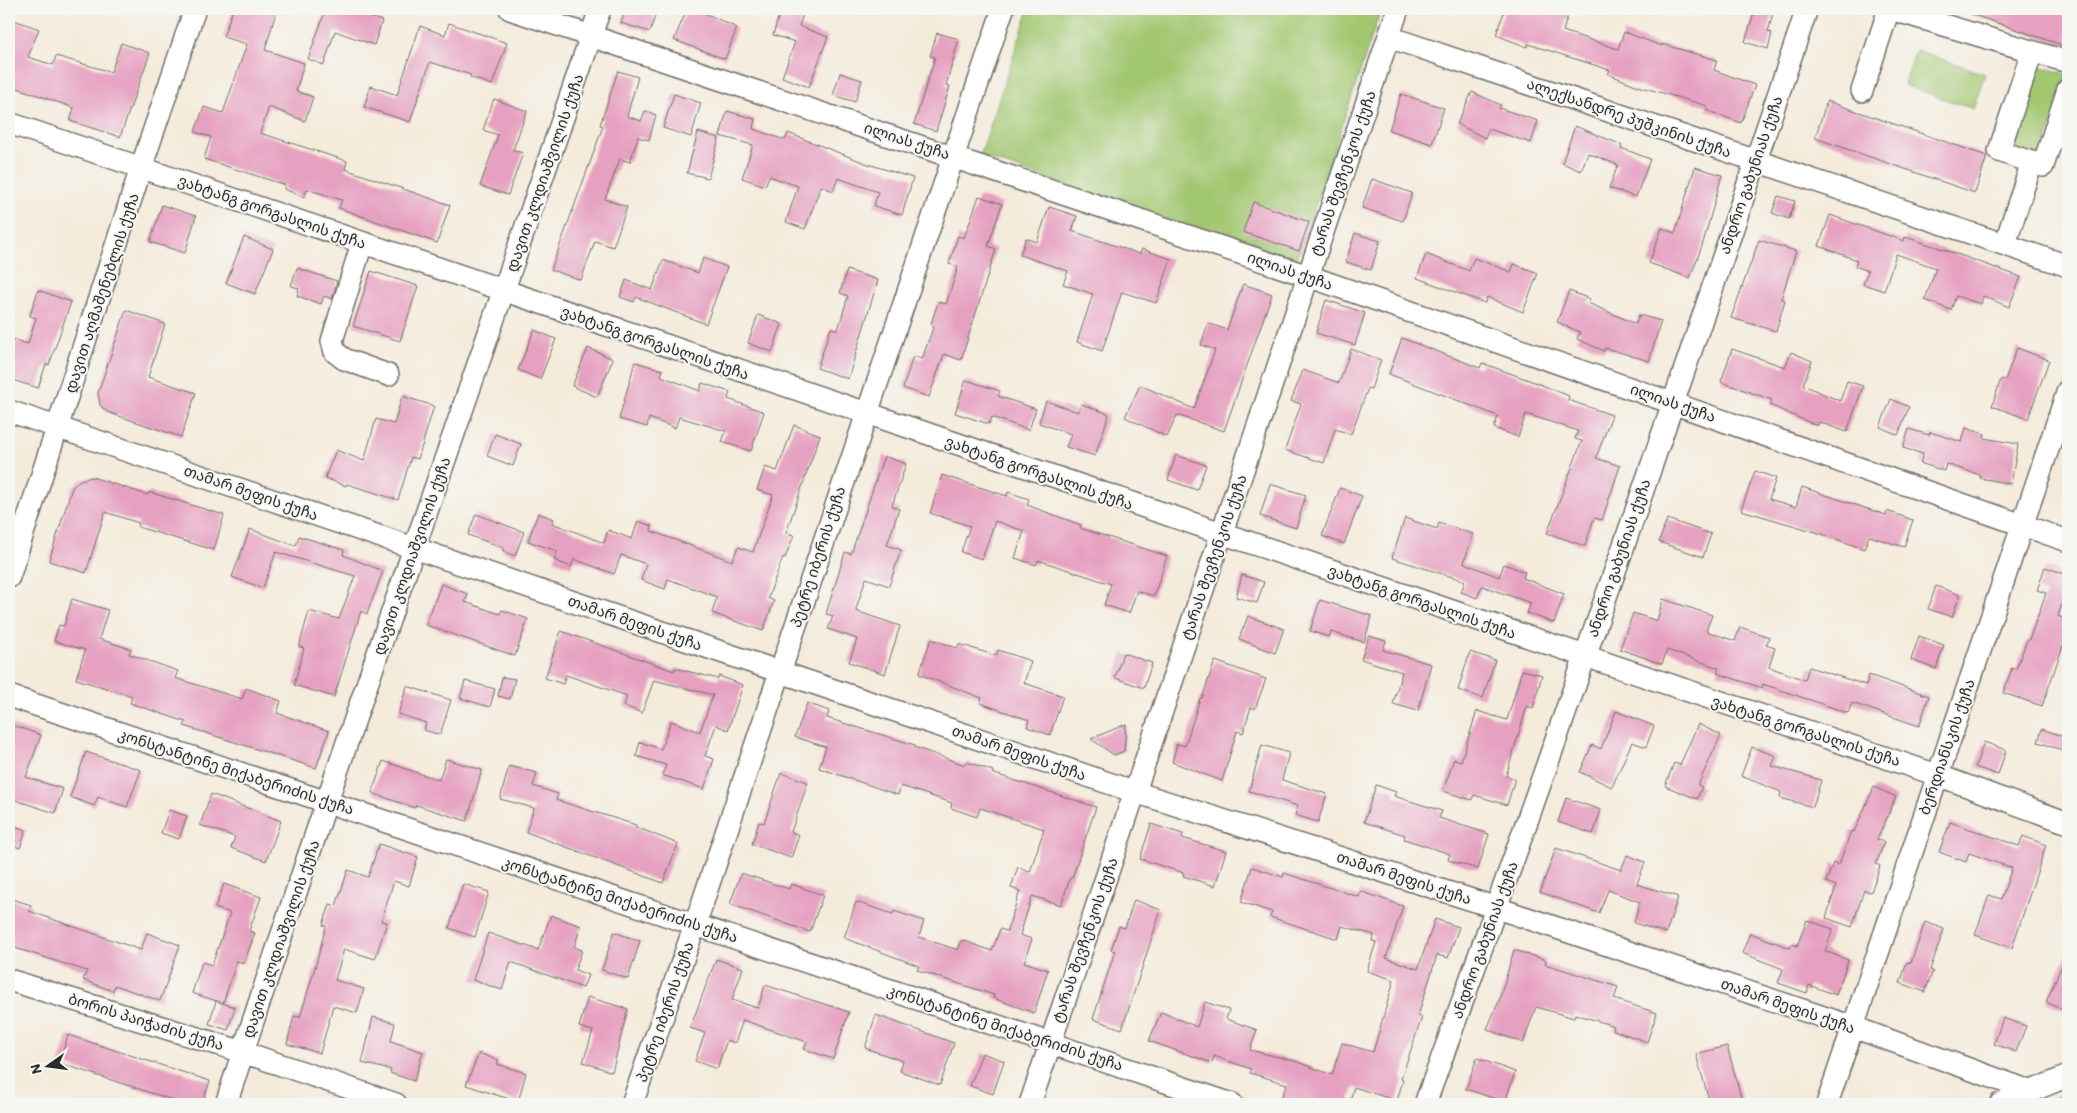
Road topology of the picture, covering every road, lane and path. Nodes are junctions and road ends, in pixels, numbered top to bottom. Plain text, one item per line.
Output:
1 (195, 9) edge
2 (510, 9) edge
3 (600, 9) edge
4 (1003, 9) edge
5 (1398, 9) edge
6 (1807, 9) edge
7 (1890, 9) edge
8 (591, 36) junction
9 (1389, 37) junction
10 (2032, 52) junction
11 (2068, 62) edge
12 (2068, 89) edge
13 (1862, 91) dead end
14 (9, 123) edge
15 (953, 157) junction
16 (1756, 160) junction
17 (2032, 162) junction
18 (141, 168) junction
19 (362, 243) junction
20 (2005, 244) junction
21 (2068, 266) edge
22 (1308, 276) junction
23 (505, 291) junction
24 (388, 375) dead end
25 (2068, 390) edge
26 (1673, 403) junction
27 (9, 410) edge
28 (865, 414) junction
29 (58, 428) junction
30 (2022, 525) junction
31 (1222, 535) junction
32 (2068, 541) edge
33 (414, 548) junction
34 (9, 577) edge
35 (1584, 657) junction
36 (780, 672) junction
37 (9, 696) edge
38 (1938, 775) junction
39 (1135, 792) junction
40 (328, 802) junction
41 (2068, 823) edge
42 (1497, 908) junction
43 (695, 925) junction
44 (9, 980) edge
45 (1853, 1027) junction
46 (1050, 1043) junction
47 (243, 1052) junction
48 (2068, 1076) edge
49 (2030, 1091) junction
50 (226, 1104) edge
51 (396, 1104) edge
52 (632, 1104) edge
53 (1030, 1104) edge
54 (1232, 1104) edge
55 (1425, 1104) edge
56 (1828, 1104) edge
57 (2000, 1104) edge

1 - 18 street, დავით აღმაშენებლის ქუჩა
2 - 8 street, ილიას ქუჩა
3 - 8 street, დავით კლდიაშვილის ქუჩა
4 - 15 street, პეტრე იბერის ქუჩა
5 - 9 street, ტარას შევჩენკოს ქუჩა
6 - 16 street, ანდრო გაბუნიას ქუჩა
7 - 10 street
7 - 13 street
8 - 15 street, ილიას ქუჩა
8 - 23 street, დავით კლდიაშვილის ქუჩა
9 - 16 street, ალექსანდრე პუშკინის ქუჩა
9 - 22 street, ტარას შევჩენკოს ქუჩა
10 - 11 street
10 - 17 street
12 - 17 street
14 - 18 street, ვახტანგ გორგასლის ქუჩა
15 - 22 street, ილიას ქუჩა
15 - 28 street, პეტრე იბერის ქუჩა
16 - 20 street, ალექსანდრე პუშკინის ქუჩა
16 - 26 street, ანდრო გაბუნიას ქუჩა
17 - 20 street
18 - 19 street, ვახტანგ გორგასლის ქუჩა
18 - 29 street, დავით აღმაშენებლის ქუჩა
19 - 23 street, ვახტანგ გორგასლის ქუჩა
19 - 24 street
20 - 21 street, ალექსანდრე პუშკინის ქუჩა
22 - 26 street, ილიას ქუჩა
22 - 31 street, ტარას შევჩენკოს ქუჩა
23 - 28 street, ვახტანგ გორგასლის ქუჩა
23 - 33 street, დავით კლდიაშვილის ქუჩა
25 - 30 street, ბერდიანსკის ქუჩა
26 - 30 street, ილიას ქუჩა
26 - 35 street, ანდრო გაბუნიას ქუჩა
27 - 29 street, თამარ მეფის ქუჩა
28 - 31 street, ვახტანგ გორგასლის ქუჩა
28 - 36 street, პეტრე იბერის ქუჩა
29 - 33 street, თამარ მეფის ქუჩა
29 - 34 street, დავით აღმაშენებლის ქუჩა
30 - 32 street, ილიას ქუჩა
30 - 38 street, ბერდიანსკის ქუჩა
31 - 35 street, ვახტანგ გორგასლის ქუჩა
31 - 39 street, ტარას შევჩენკოს ქუჩა
33 - 36 street, თამარ მეფის ქუჩა
33 - 40 street, დავით კლდიაშვილის ქუჩა
35 - 38 street, ვახტანგ გორგასლის ქუჩა
35 - 42 street, ანდრო გაბუნიას ქუჩა
36 - 39 street, თამარ მეფის ქუჩა
36 - 43 street, პეტრე იბერის ქუჩა
37 - 40 street, კონსტანტინე მიქაბერიძის ქუჩა
38 - 41 street, ვახტანგ გორგასლის ქუჩა
38 - 45 street, ბერდიანსკის ქუჩა
39 - 42 street, თამარ მეფის ქუჩა
39 - 46 street, ტარას შევჩენკოს ქუჩა
40 - 43 street, კონსტანტინე მიქაბერიძის ქუჩა
40 - 47 street, დავით კლდიაშვილის ქუჩა
42 - 45 street, თამარ მეფის ქუჩა
42 - 55 street, ანდრო გაბუნიას ქუჩა
43 - 46 street, კონსტანტინე მიქაბერიძის ქუჩა
43 - 52 street, პეტრე იბერის ქუჩა
44 - 47 street, ბორის პაიჭაძის ქუჩა
45 - 49 street, თამარ მეფის ქუჩა
45 - 56 street, ბერდიანსკის ქუჩა
46 - 53 street, ტარას შევჩენკოს ქუჩა
46 - 54 street, კონსტანტინე მიქაბერიძის ქუჩა
47 - 50 street, დავით კლდიაშვილის ქუჩა
47 - 51 street, ბორის პაიჭაძის ქუჩა
48 - 49 street
49 - 57 street

